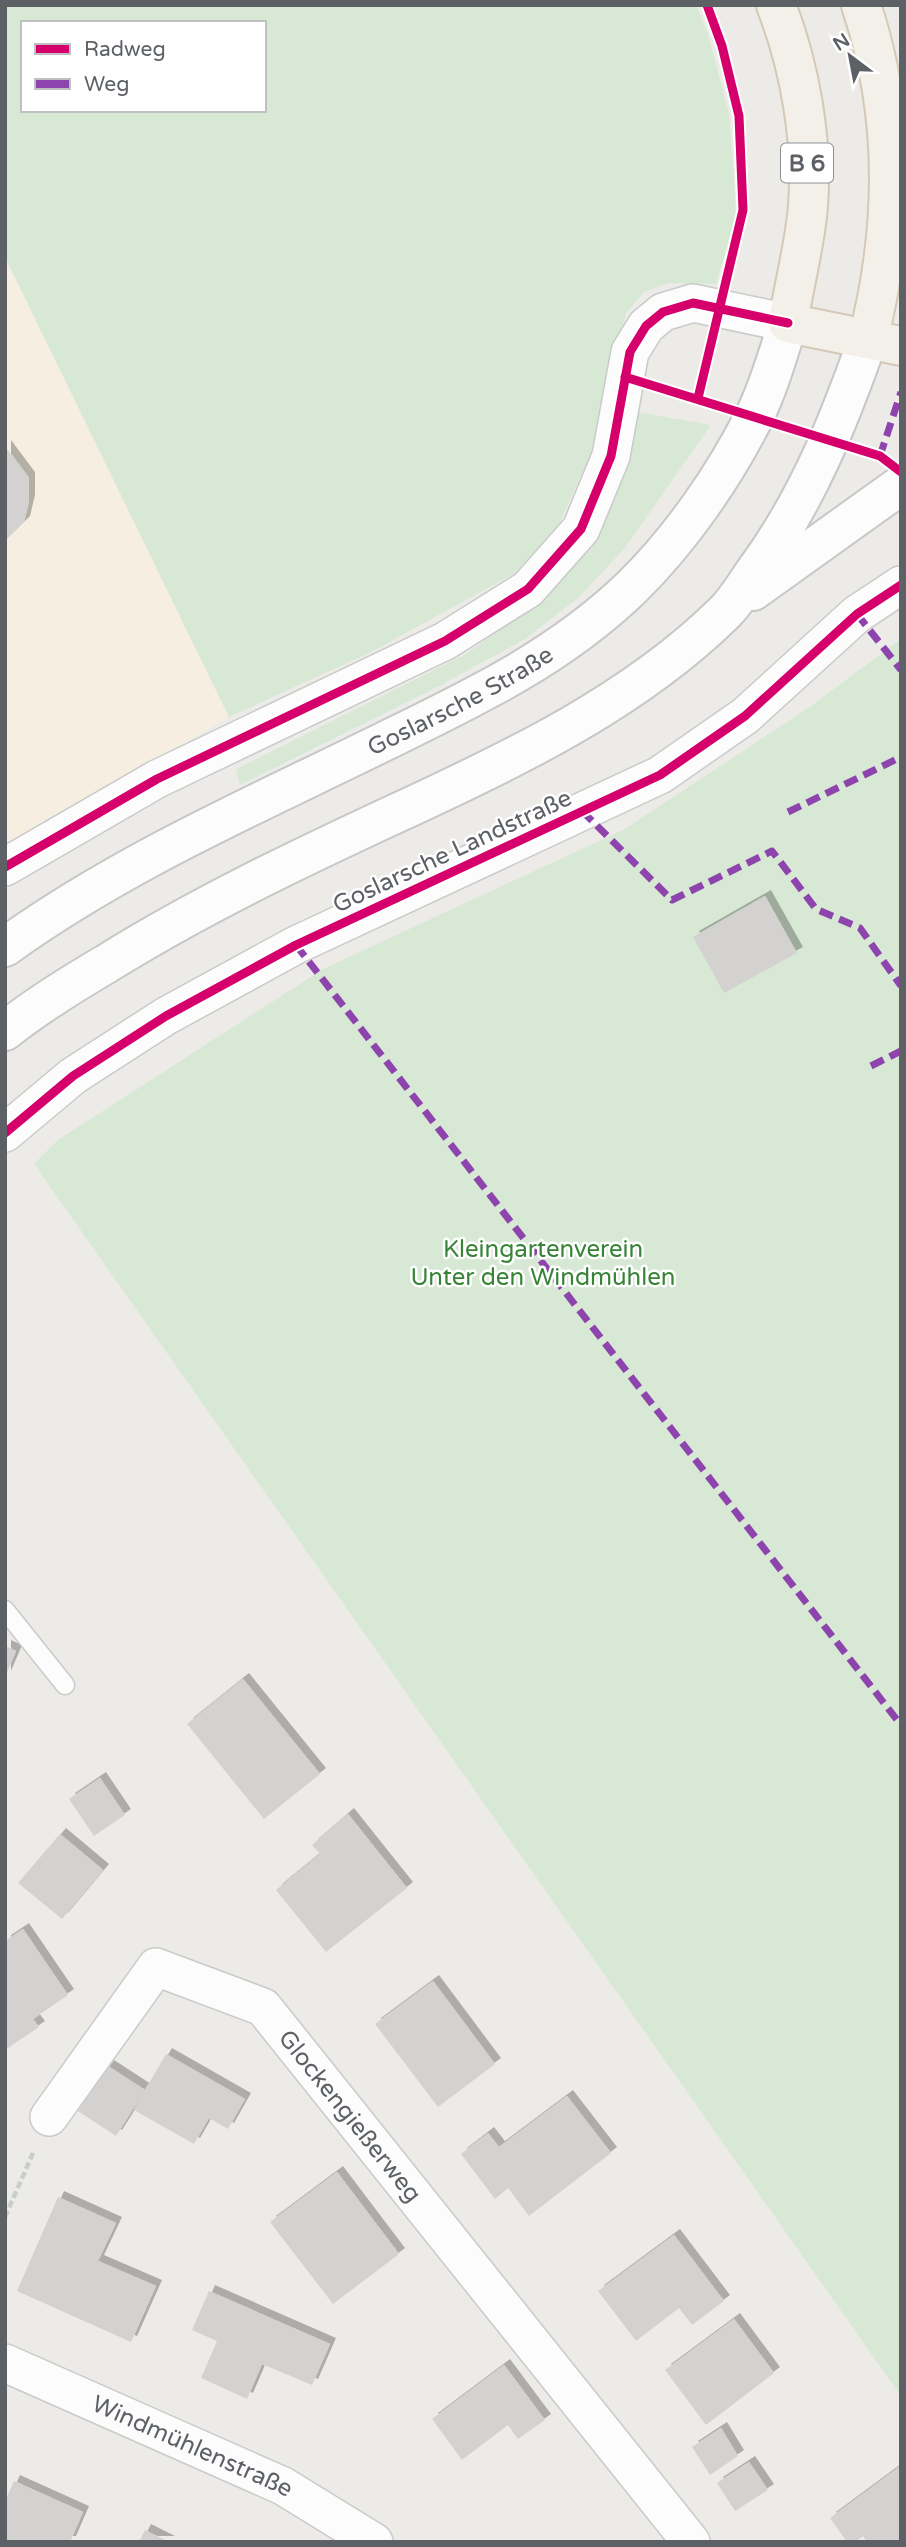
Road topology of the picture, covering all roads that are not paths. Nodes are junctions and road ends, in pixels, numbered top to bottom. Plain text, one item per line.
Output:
1 (776, 5) edge
2 (861, 5) edge
3 (895, 154) edge
4 (788, 323) junction
5 (885, 342) edge
6 (901, 485) edge
7 (901, 584) edge
8 (726, 611) junction
9 (7, 862) edge
10 (5, 947) edge
11 (5, 1031) edge
12 (5, 1133) edge
13 (5, 1610) edge
14 (65, 1685) dead end
15 (48, 2117) road end
16 (5, 2364) edge
17 (374, 2542) edge
18 (691, 2542) edge

1 - 4 main road, B 6
2 - 3 main road
3 - 5 main road
4 - 5 main road
4 - 9 street
4 - 10 main road, Goslarsche Straße
5 - 8 main road
6 - 8 main road
7 - 12 street, Goslarsche Landstraße
8 - 11 main road
13 - 14 lane
15 - 18 street, Glockengießerweg
16 - 17 street, Windmühlenstraße

